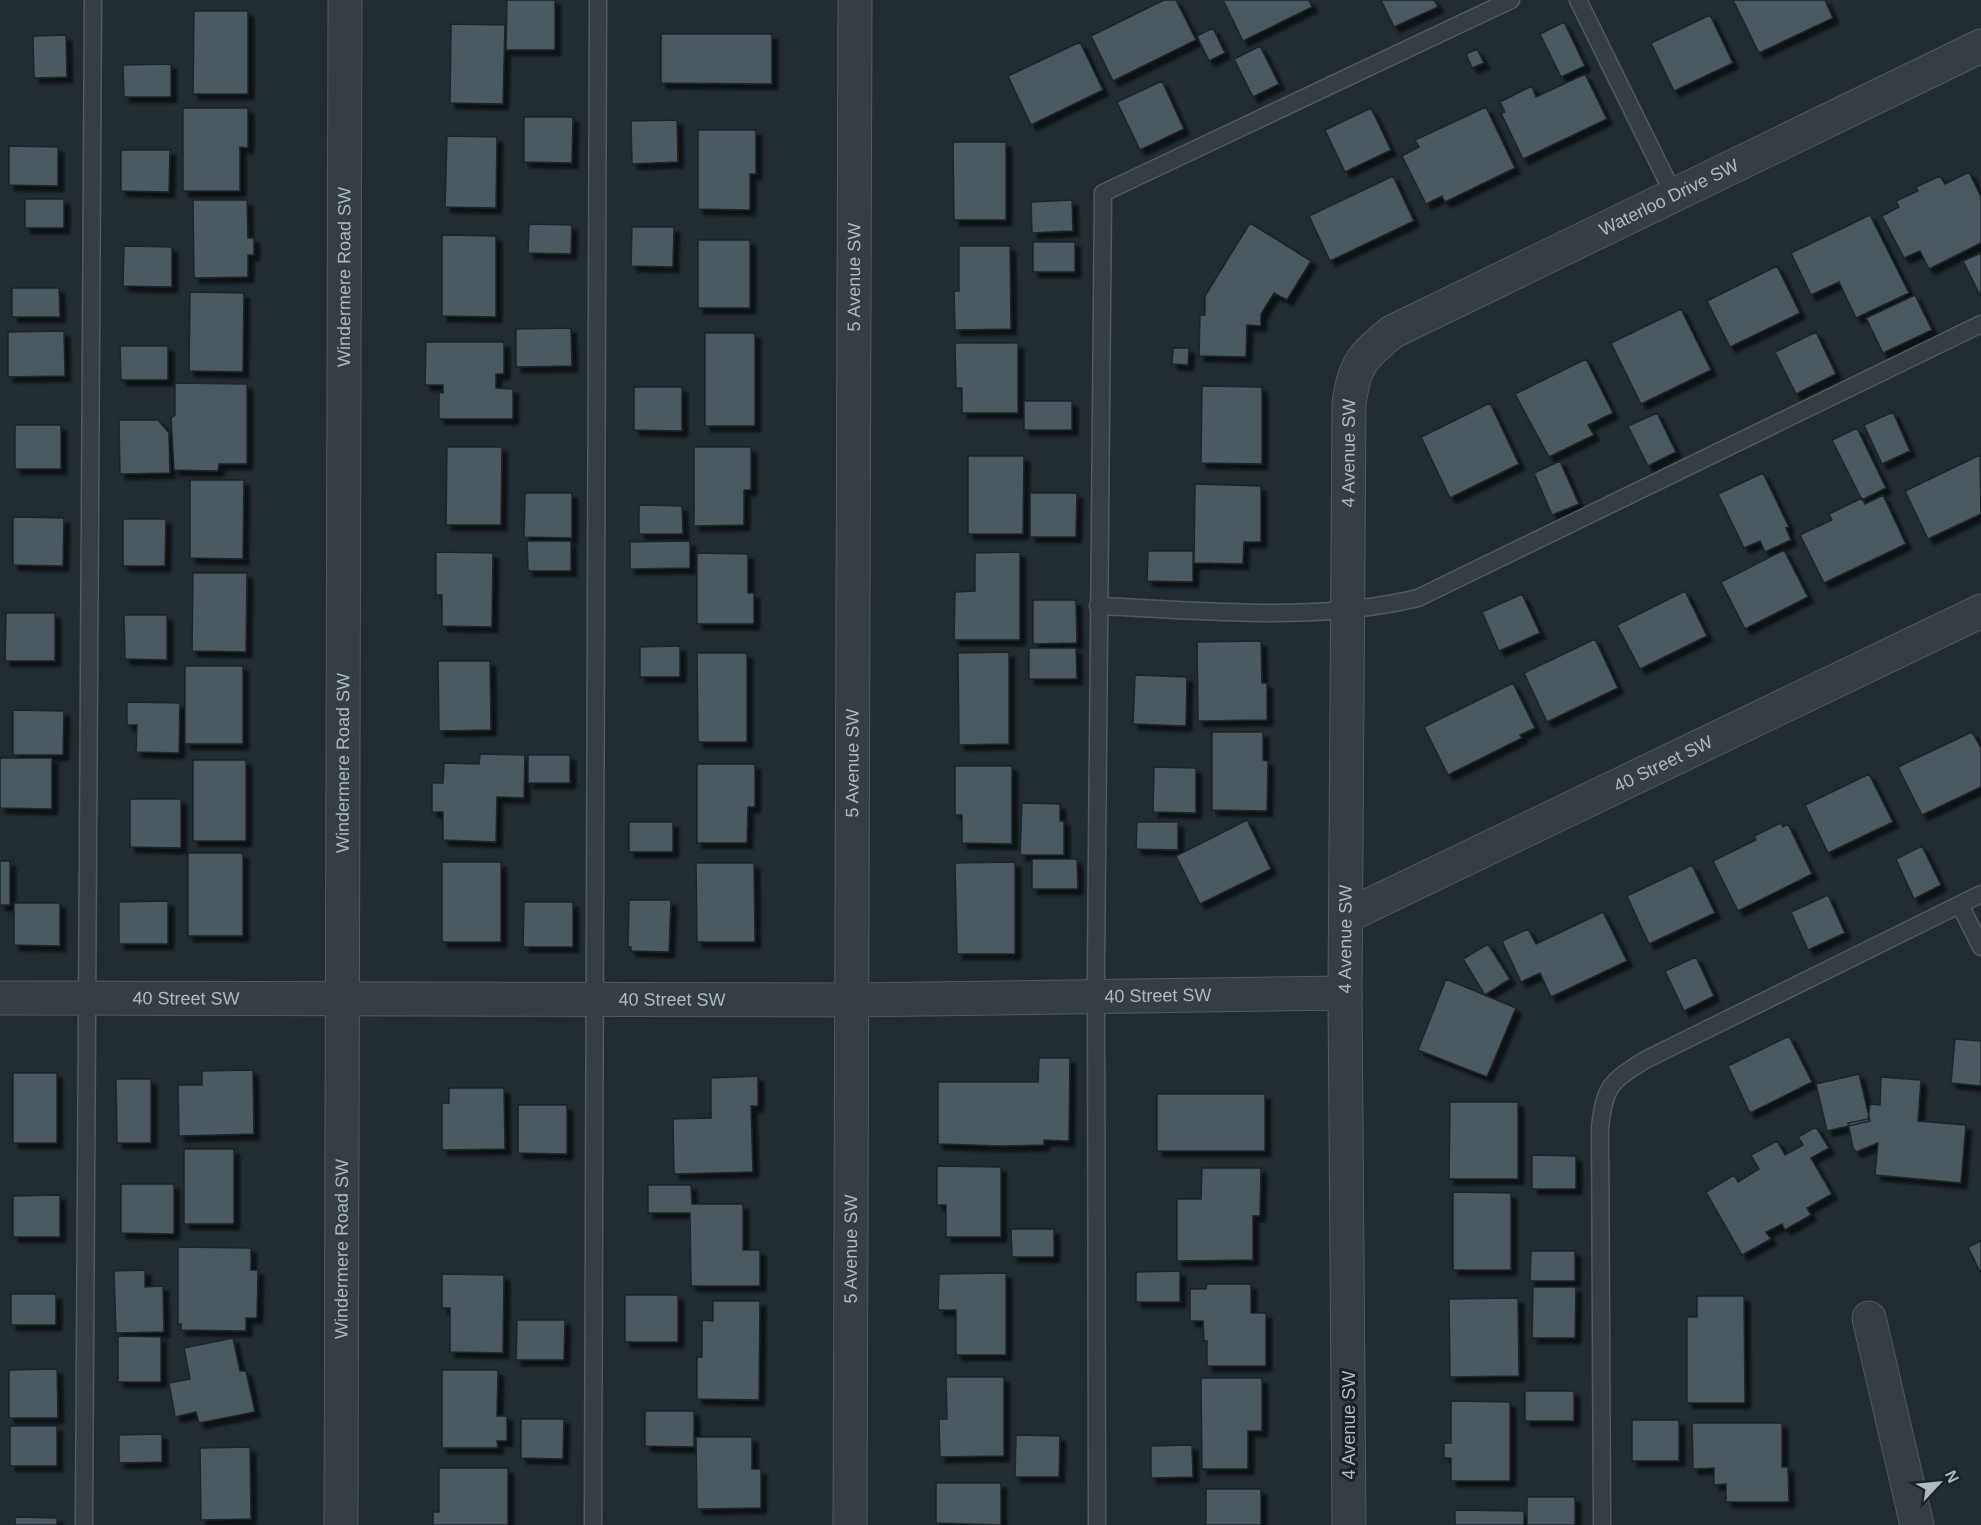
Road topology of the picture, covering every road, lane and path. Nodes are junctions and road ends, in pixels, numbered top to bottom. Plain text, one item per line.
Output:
1 (93, 0) edge
2 (345, 0) edge
3 (598, 0) edge
4 (855, 0) edge
5 (1511, 0) edge
6 (1578, 0) edge
7 (1981, 46) edge
8 (1674, 195) junction
9 (1981, 324) edge
10 (1364, 355) joint
11 (1098, 606) junction
12 (1349, 610) junction
13 (1981, 611) edge
14 (1981, 894) edge
15 (1960, 905) junction
16 (1347, 916) junction
17 (1981, 947) edge
18 (1345, 993) junction
19 (1096, 995) junction
20 (594, 997) junction
21 (0, 998) edge
22 (88, 999) junction
23 (344, 999) junction
24 (852, 1000) junction
25 (1869, 1318) dead end
26 (84, 1525) edge
27 (341, 1525) edge
28 (593, 1525) edge
29 (850, 1525) edge
30 (1096, 1525) edge
31 (1349, 1525) edge
32 (1602, 1525) edge
33 (1917, 1525) edge

1 - 22 lane
2 - 23 street, Windermere Road SW
3 - 20 lane
4 - 24 street, 5 Avenue SW
5 - 11 lane
6 - 8 lane
7 - 8 street, Waterloo Drive SW
8 - 10 street, Waterloo Drive SW
9 - 12 lane
10 - 12 street, 4 Avenue SW
11 - 12 lane
11 - 19 lane
12 - 16 street, 4 Avenue SW
13 - 16 street, 40 Street SW
14 - 15 lane
15 - 17 lane
15 - 32 lane
16 - 18 street, 4 Avenue SW
18 - 19 street, 40 Street SW
18 - 31 street, 4 Avenue SW
19 - 24 street, 40 Street SW
19 - 30 lane
20 - 23 street, 40 Street SW
20 - 24 street, 40 Street SW
20 - 28 lane
21 - 22 street, 40 Street SW
22 - 23 street, 40 Street SW
22 - 26 lane
23 - 27 street, Windermere Road SW
24 - 29 street, 5 Avenue SW
25 - 33 street

